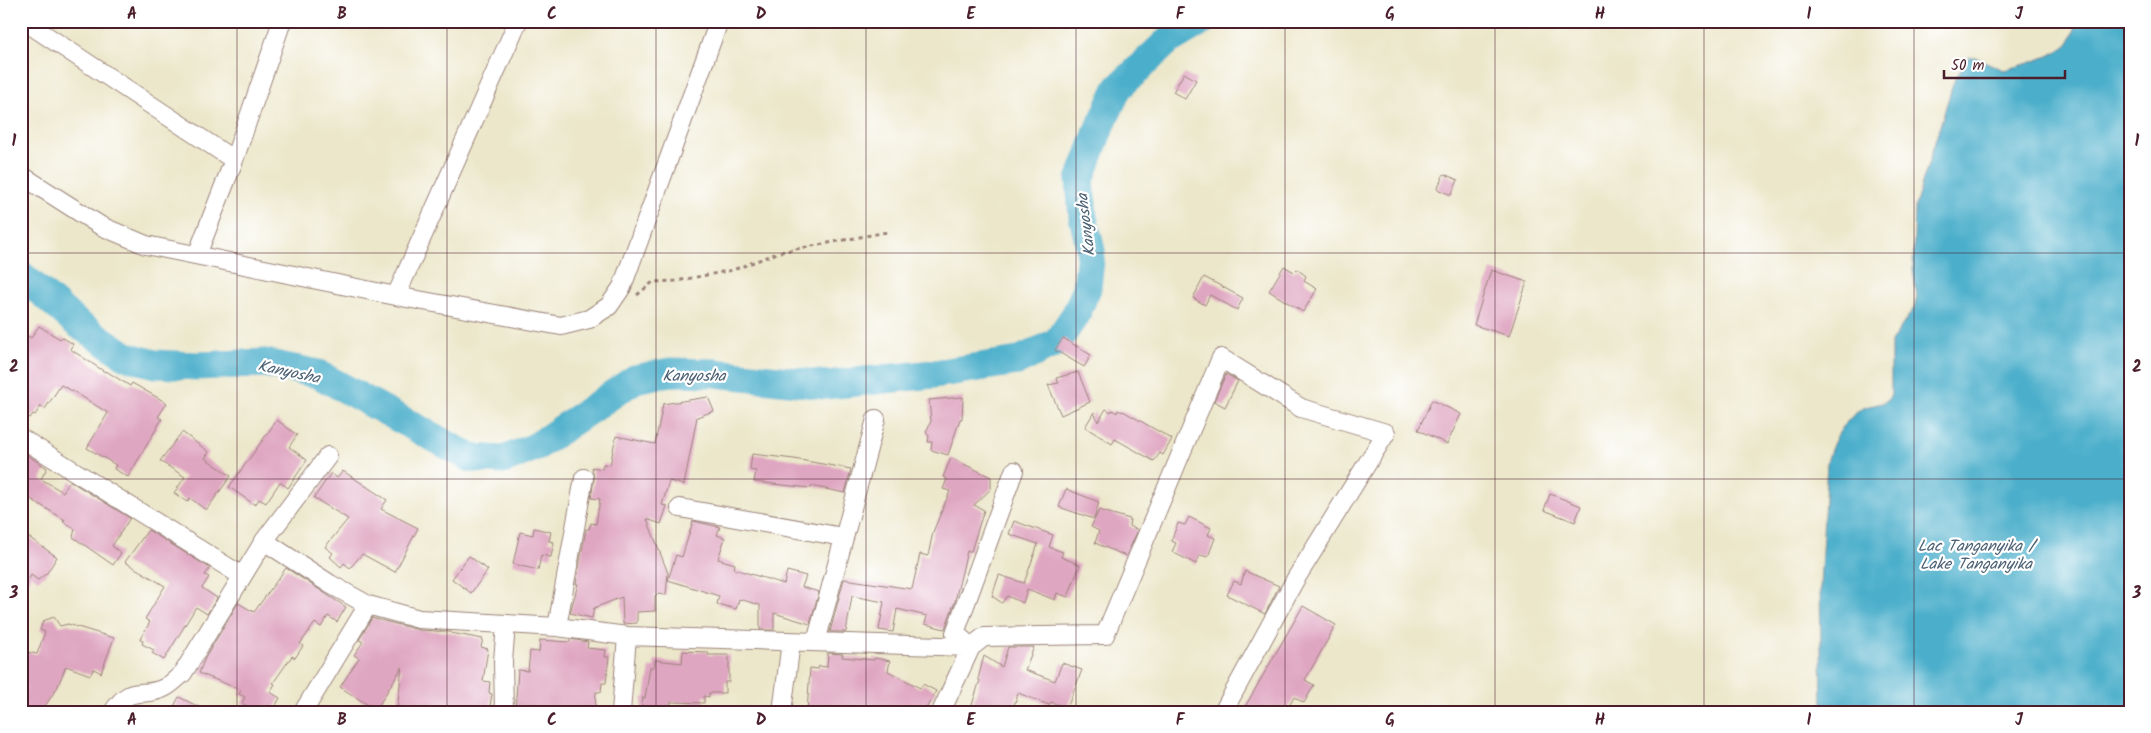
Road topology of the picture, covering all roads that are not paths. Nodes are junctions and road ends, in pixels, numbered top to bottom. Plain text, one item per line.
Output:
1 (24, 21) edge
2 (282, 21) edge
3 (518, 21) edge
4 (719, 21) edge
5 (234, 160) junction
6 (21, 175) edge
7 (197, 255) junction
8 (396, 296) junction
9 (876, 419) dead end
10 (21, 438) edge
11 (328, 456) dead end
12 (1014, 471) dead end
13 (584, 478) dead end
14 (680, 508) dead end
15 (843, 537) junction
16 (264, 541) junction
17 (242, 576) junction
18 (368, 605) junction
19 (506, 625) junction
20 (557, 627) junction
21 (627, 636) junction
22 (791, 642) junction
23 (816, 642) junction
24 (971, 647) junction
25 (113, 712) edge
26 (303, 712) edge
27 (504, 712) edge
28 (621, 712) edge
29 (782, 712) edge
30 (941, 712) edge
31 (1223, 712) edge

1 - 5 street
2 - 5 street
3 - 8 street
4 - 8 street
5 - 7 street
6 - 7 street
7 - 8 street
9 - 15 street
10 - 17 street
11 - 16 street
12 - 24 street
13 - 20 street
14 - 15 street
15 - 23 street
16 - 17 street
16 - 18 street
17 - 25 street
18 - 19 street
18 - 26 street
19 - 20 street
19 - 27 street
20 - 21 street
21 - 22 street
21 - 28 street
22 - 23 street
22 - 29 street
23 - 24 street
24 - 30 street
24 - 31 street

